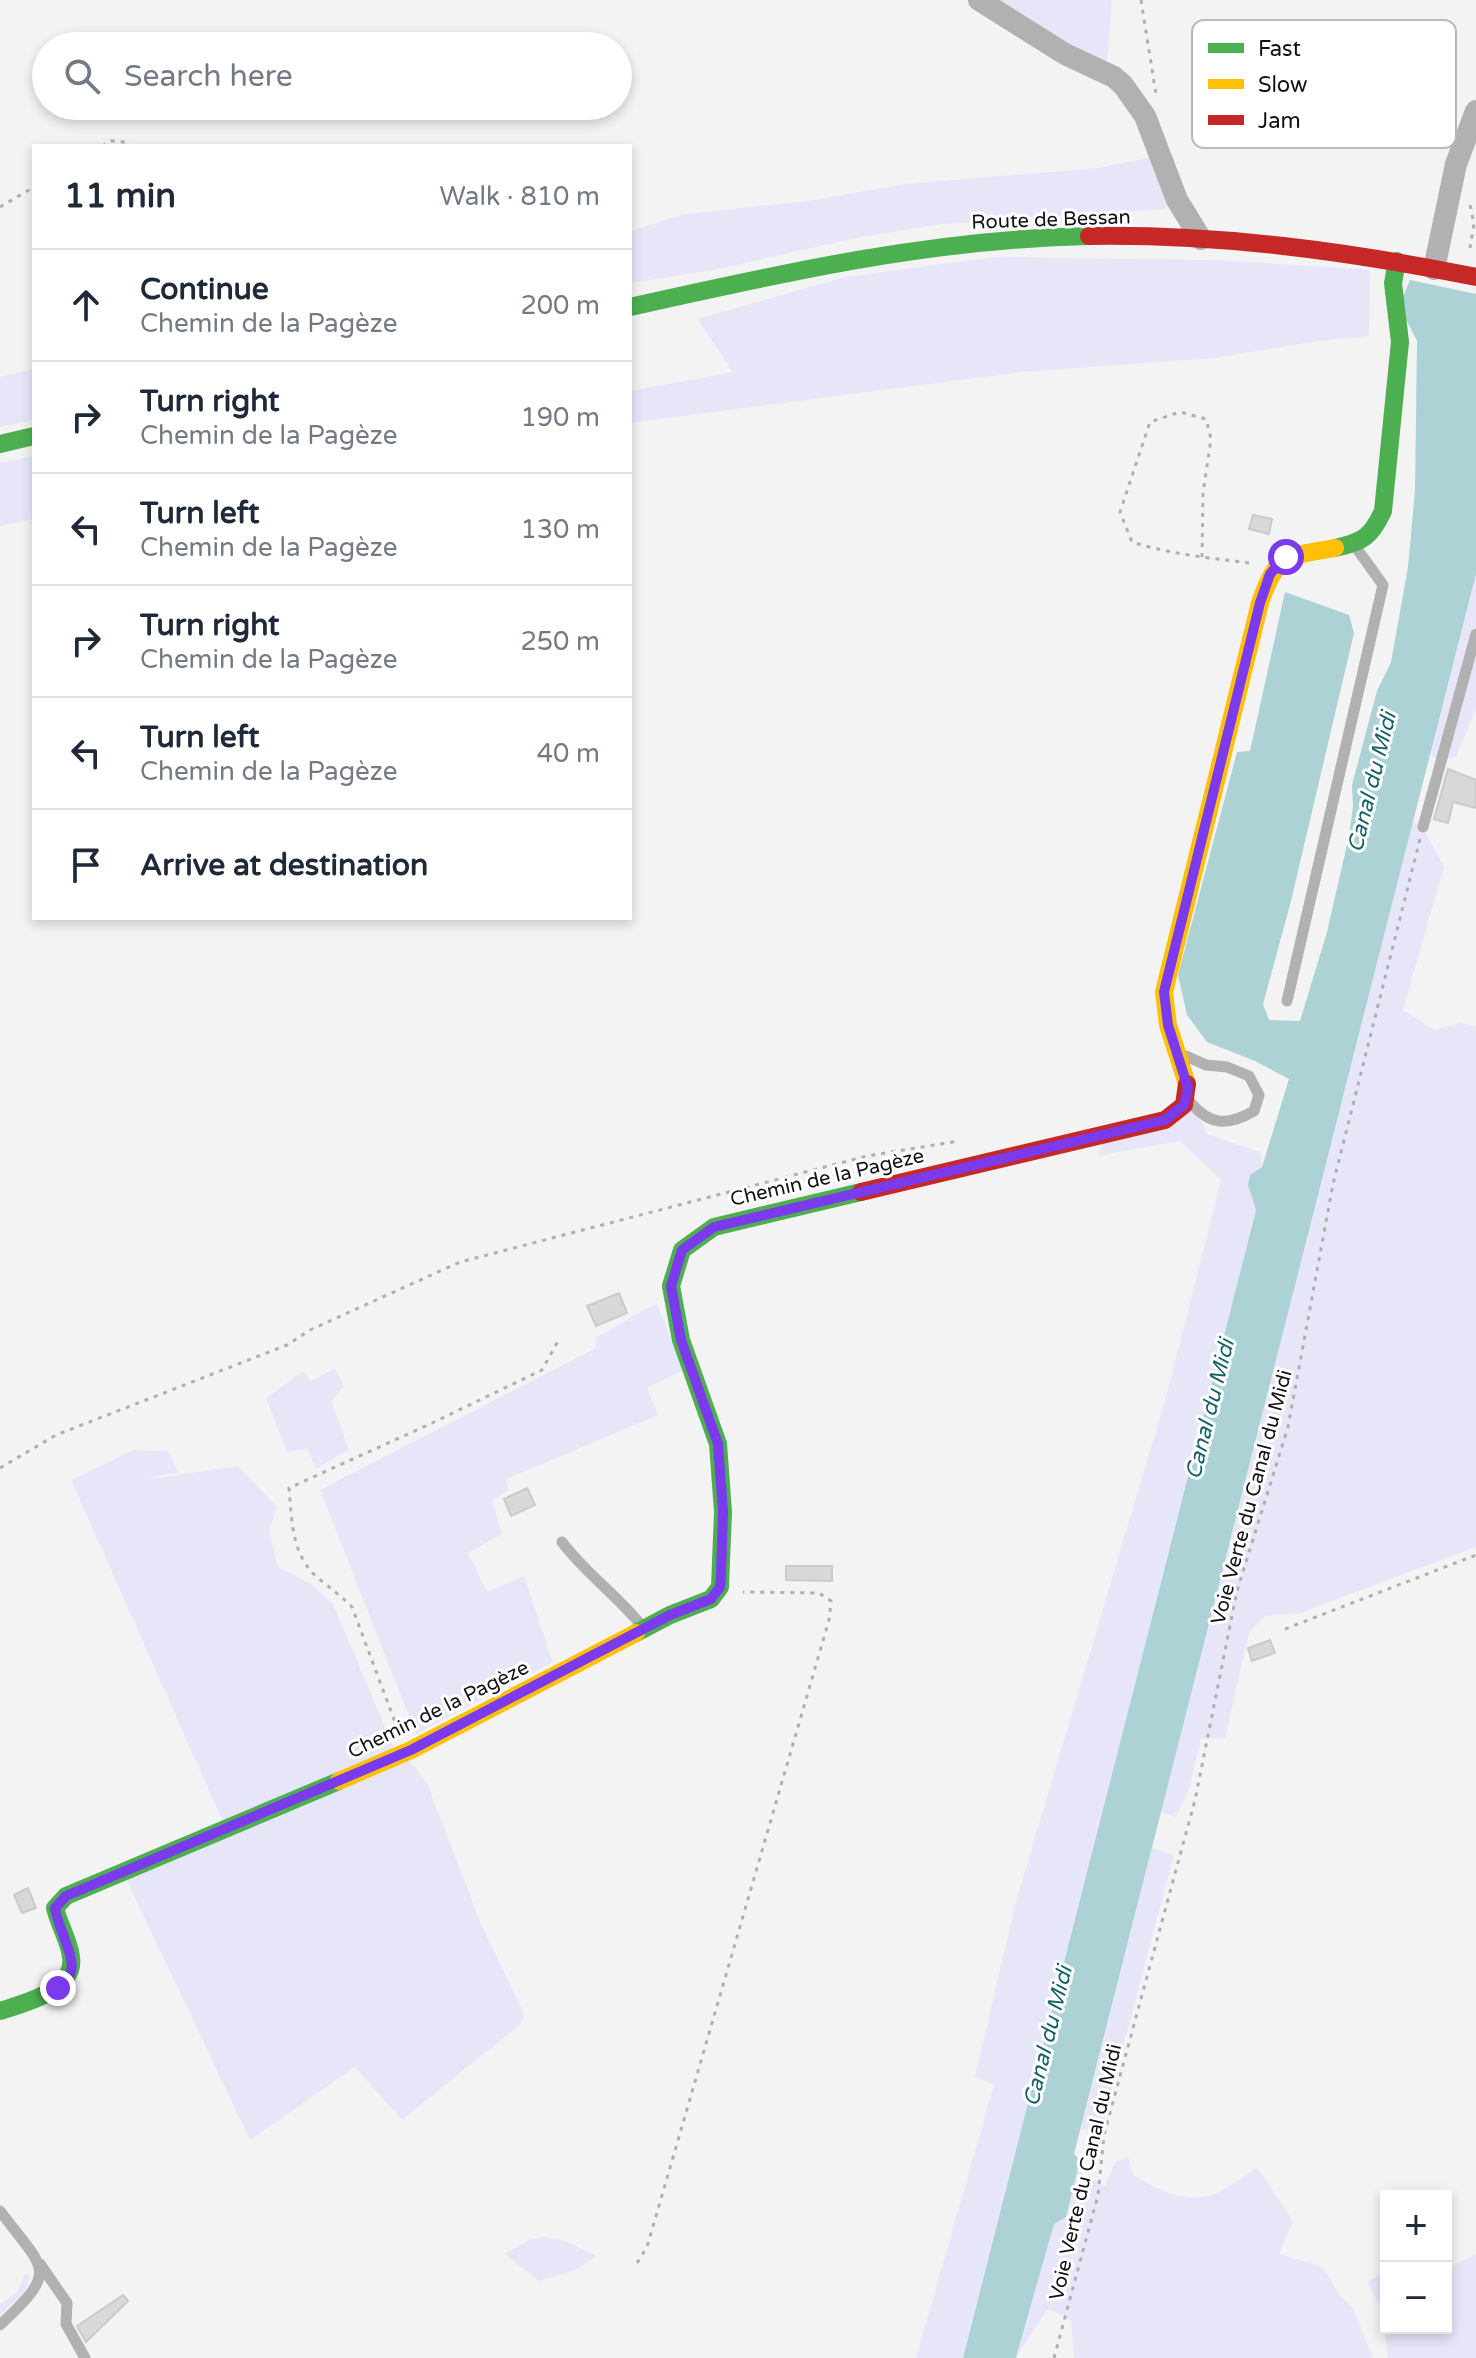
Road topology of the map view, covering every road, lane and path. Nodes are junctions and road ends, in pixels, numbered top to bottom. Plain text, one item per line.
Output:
1 (979, 0) edge
2 (1141, 0) edge
3 (1156, 95) dead end
4 (1476, 111) edge
5 (106, 144) edge
6 (128, 144) edge
7 (32, 188) edge
8 (1470, 205) dead end
9 (0, 207) edge
10 (1193, 239) junction
11 (1469, 250) dead end
12 (1397, 261) junction
13 (1434, 269) junction
14 (1476, 277) edge
15 (632, 307) edge
16 (32, 436) edge
17 (0, 444) edge
18 (1355, 544) junction
19 (1202, 557) junction
20 (1277, 567) junction
21 (1476, 634) edge
22 (1423, 827) joint
23 (1287, 1001) dead end
24 (1174, 1044) junction
25 (1186, 1097) junction
26 (971, 1139) dead end
27 (558, 1341) dead end
28 (0, 1468) edge
29 (562, 1542) dead end
30 (1476, 1555) edge
31 (720, 1587) junction
32 (1285, 1629) dead end
33 (645, 1630) junction
34 (411, 1750) junction
35 (0, 2011) edge
36 (0, 2211) edge
37 (39, 2263) junction
38 (637, 2263) dead end
39 (0, 2325) edge
40 (85, 2358) edge
41 (1054, 2358) edge

1 - 10 street
2 - 3 path
4 - 13 street
5 - 6 path
7 - 9 path
8 - 11 path
10 - 12 street, Route de Bessan
10 - 15 street, Route de Bessan
12 - 13 street, Route de Bessan
12 - 18 street
13 - 14 street, Route de Bessan
16 - 17 street
18 - 20 street
18 - 23 lane
19 - 19 path
19 - 20 path
20 - 24 street
21 - 22 lane
22 - 41 path, Voie Verte du Canal du Midi
24 - 25 street
24 - 25 lane
25 - 31 street, Chemin de la Pagèze
26 - 28 path
27 - 34 path
29 - 33 lane
30 - 32 path
31 - 33 street, Chemin de la Pagèze
31 - 38 path
33 - 34 street, Chemin de la Pagèze
34 - 35 street, Chemin de la Pagèze
36 - 37 lane
37 - 39 lane
37 - 40 lane

